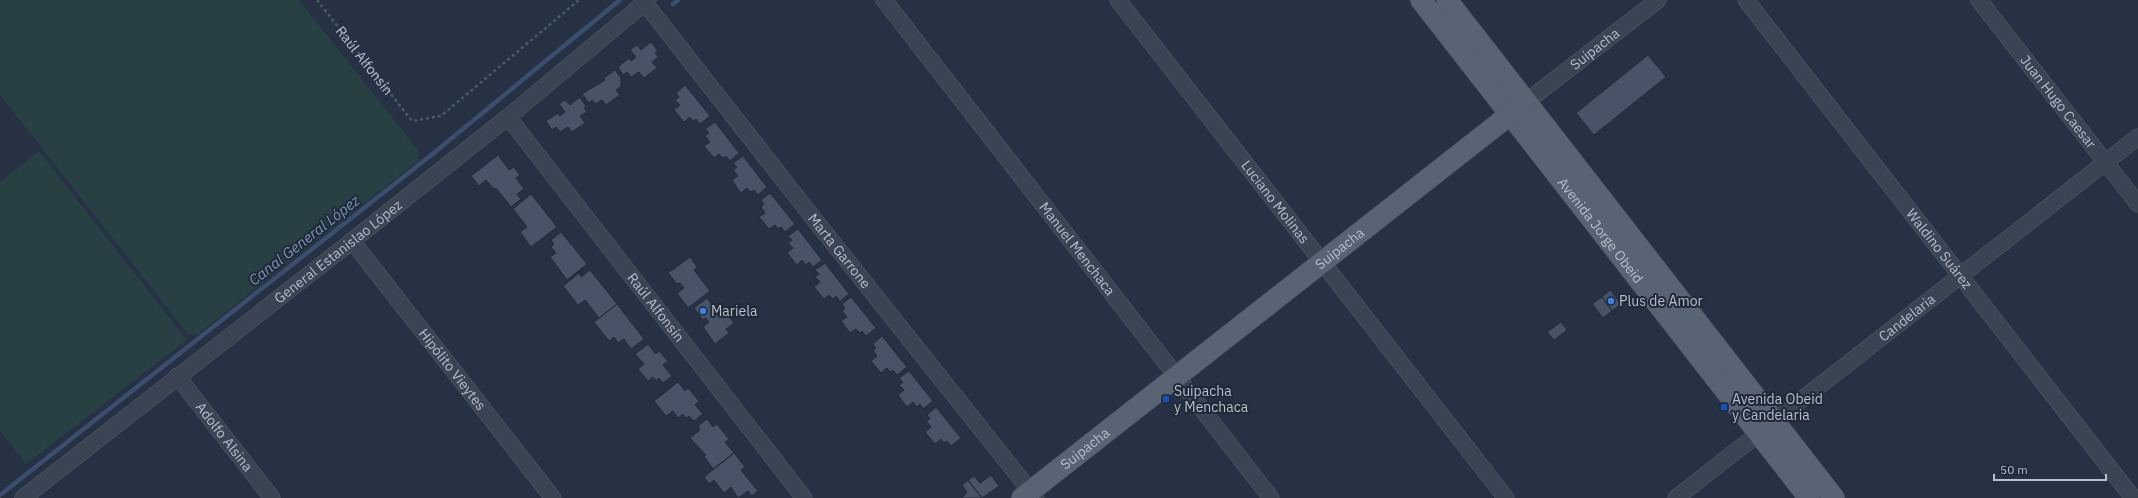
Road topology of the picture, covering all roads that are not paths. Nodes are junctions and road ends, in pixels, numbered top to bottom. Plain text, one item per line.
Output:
1 (884, 0) edge
2 (1118, 0) edge
3 (1422, 0) edge
4 (1447, 0) edge
5 (1658, 0) edge
6 (1746, 0) edge
7 (1979, 0) edge
8 (647, 1) edge
9 (1518, 108) junction
10 (508, 118) junction
11 (2138, 137) edge
12 (2106, 162) junction
13 (2138, 204) edge
14 (352, 242) junction
15 (1322, 262) junction
16 (1960, 276) junction
17 (177, 376) junction
18 (1177, 376) junction
19 (1767, 428) junction
20 (1030, 496) edge
21 (23, 498) edge
22 (272, 498) edge
23 (553, 498) edge
24 (804, 498) edge
25 (1271, 498) edge
26 (1506, 498) edge
27 (1676, 498) edge
28 (1809, 498) edge
29 (1834, 498) edge
30 (2132, 498) edge

1 - 18 street, Manuel Menchaca
2 - 15 street, Luciano Molinas
3 - 9 main road, Avenida Jorge Obeid
4 - 9 main road, Avenida Jorge Obeid
5 - 9 street, Suipacha
6 - 16 street, Waldino Suárez
7 - 12 street, Juan Hugo Caesar
8 - 10 street, General Estanislao López
8 - 20 street, Marta Garrone
9 - 15 main road, Suipacha
9 - 19 main road, Avenida Jorge Obeid
10 - 14 street, General Estanislao López
10 - 24 street, Raúl Alfonsín
11 - 12 street, Candelaria
12 - 13 street, Juan Hugo Caesar
12 - 16 street, Candelaria
14 - 17 street, General Estanislao López
14 - 23 street, Hipólito Vieytes
15 - 18 main road, Suipacha
15 - 26 street, Luciano Molinas
16 - 19 street, Candelaria
16 - 30 street, Waldino Suárez
17 - 21 street, General Estanislao López
17 - 22 street, Adolfo Alsina
18 - 20 main road, Suipacha
18 - 25 street, Manuel Menchaca
19 - 27 street, Candelaria
19 - 28 main road, Avenida Jorge Obeid
19 - 29 main road, Avenida Jorge Obeid

